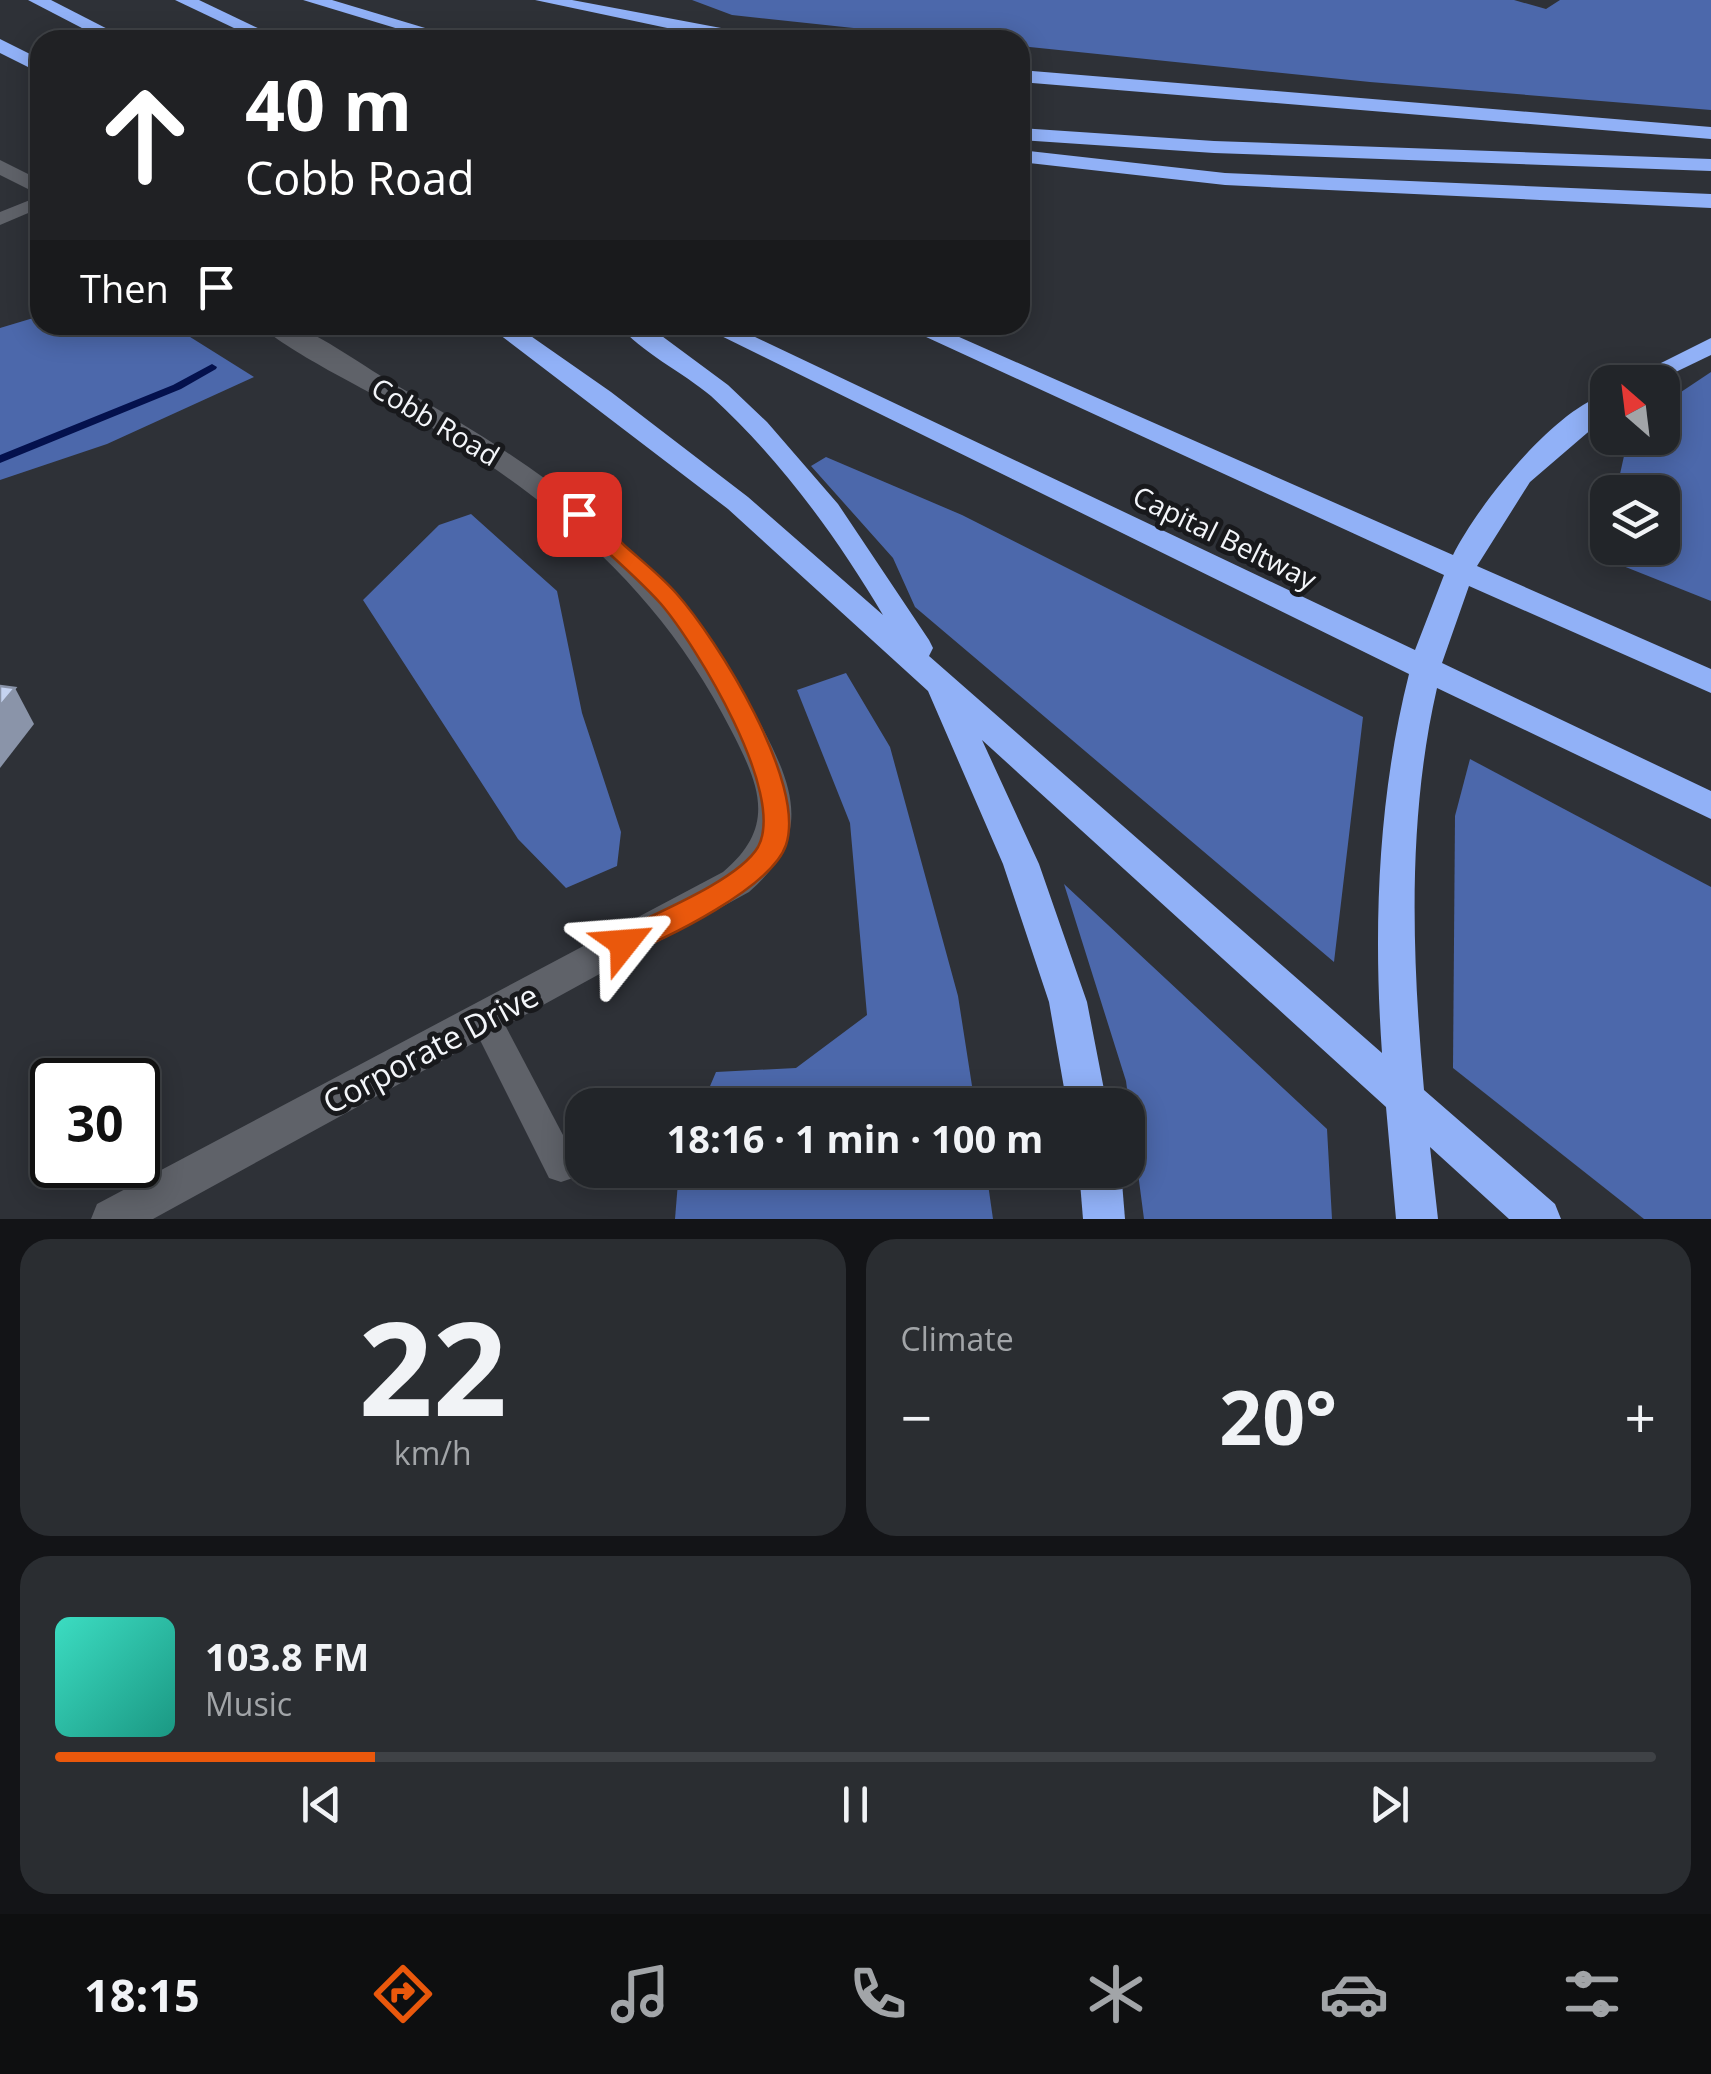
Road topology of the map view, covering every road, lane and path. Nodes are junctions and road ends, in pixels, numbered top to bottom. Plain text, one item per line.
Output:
1 (37, 0) edge
2 (184, 0) edge
3 (291, 0) edge
4 (312, 0) edge
5 (544, 0) edge
6 (99, 30) edge
7 (252, 30) edge
8 (380, 30) edge
9 (420, 30) edge
10 (702, 30) edge
11 (0, 46) edge
12 (30, 62) edge
13 (0, 69) edge
14 (1030, 77) edge
15 (30, 82) edge
16 (1711, 133) edge
17 (1030, 135) edge
18 (1030, 157) edge
19 (1711, 164) edge
20 (0, 166) edge
21 (30, 183) edge
22 (1711, 202) edge
23 (30, 206) edge
24 (0, 218) edge
25 (289, 335) edge
26 (513, 335) edge
27 (645, 335) edge
28 (732, 335) edge
29 (934, 335) edge
30 (1711, 344) edge
31 (1670, 365) edge
32 (1590, 415) edge
33 (1711, 682) edge
34 (766, 767) joint
35 (1711, 806) edge
36 (486, 1018) junction
37 (1084, 1088) edge
38 (562, 1166) dead end
39 (1101, 1188) edge
40 (112, 1219) edge
41 (1104, 1219) edge
42 (1416, 1219) edge
43 (1540, 1219) edge

1 - 6 highway
2 - 7 highway
3 - 8 highway
4 - 9 highway
5 - 10 highway
11 - 12 highway
13 - 15 highway
14 - 16 highway
17 - 19 highway
18 - 22 highway
20 - 21 street
23 - 24 lane
25 - 34 street, Cobb Road
26 - 43 highway
27 - 37 highway
28 - 35 highway, Capital Beltway
29 - 33 highway
30 - 31 highway
32 - 42 highway
34 - 36 street, Corporate Drive
36 - 38 lane
36 - 40 street, Corporate Drive
39 - 41 highway

